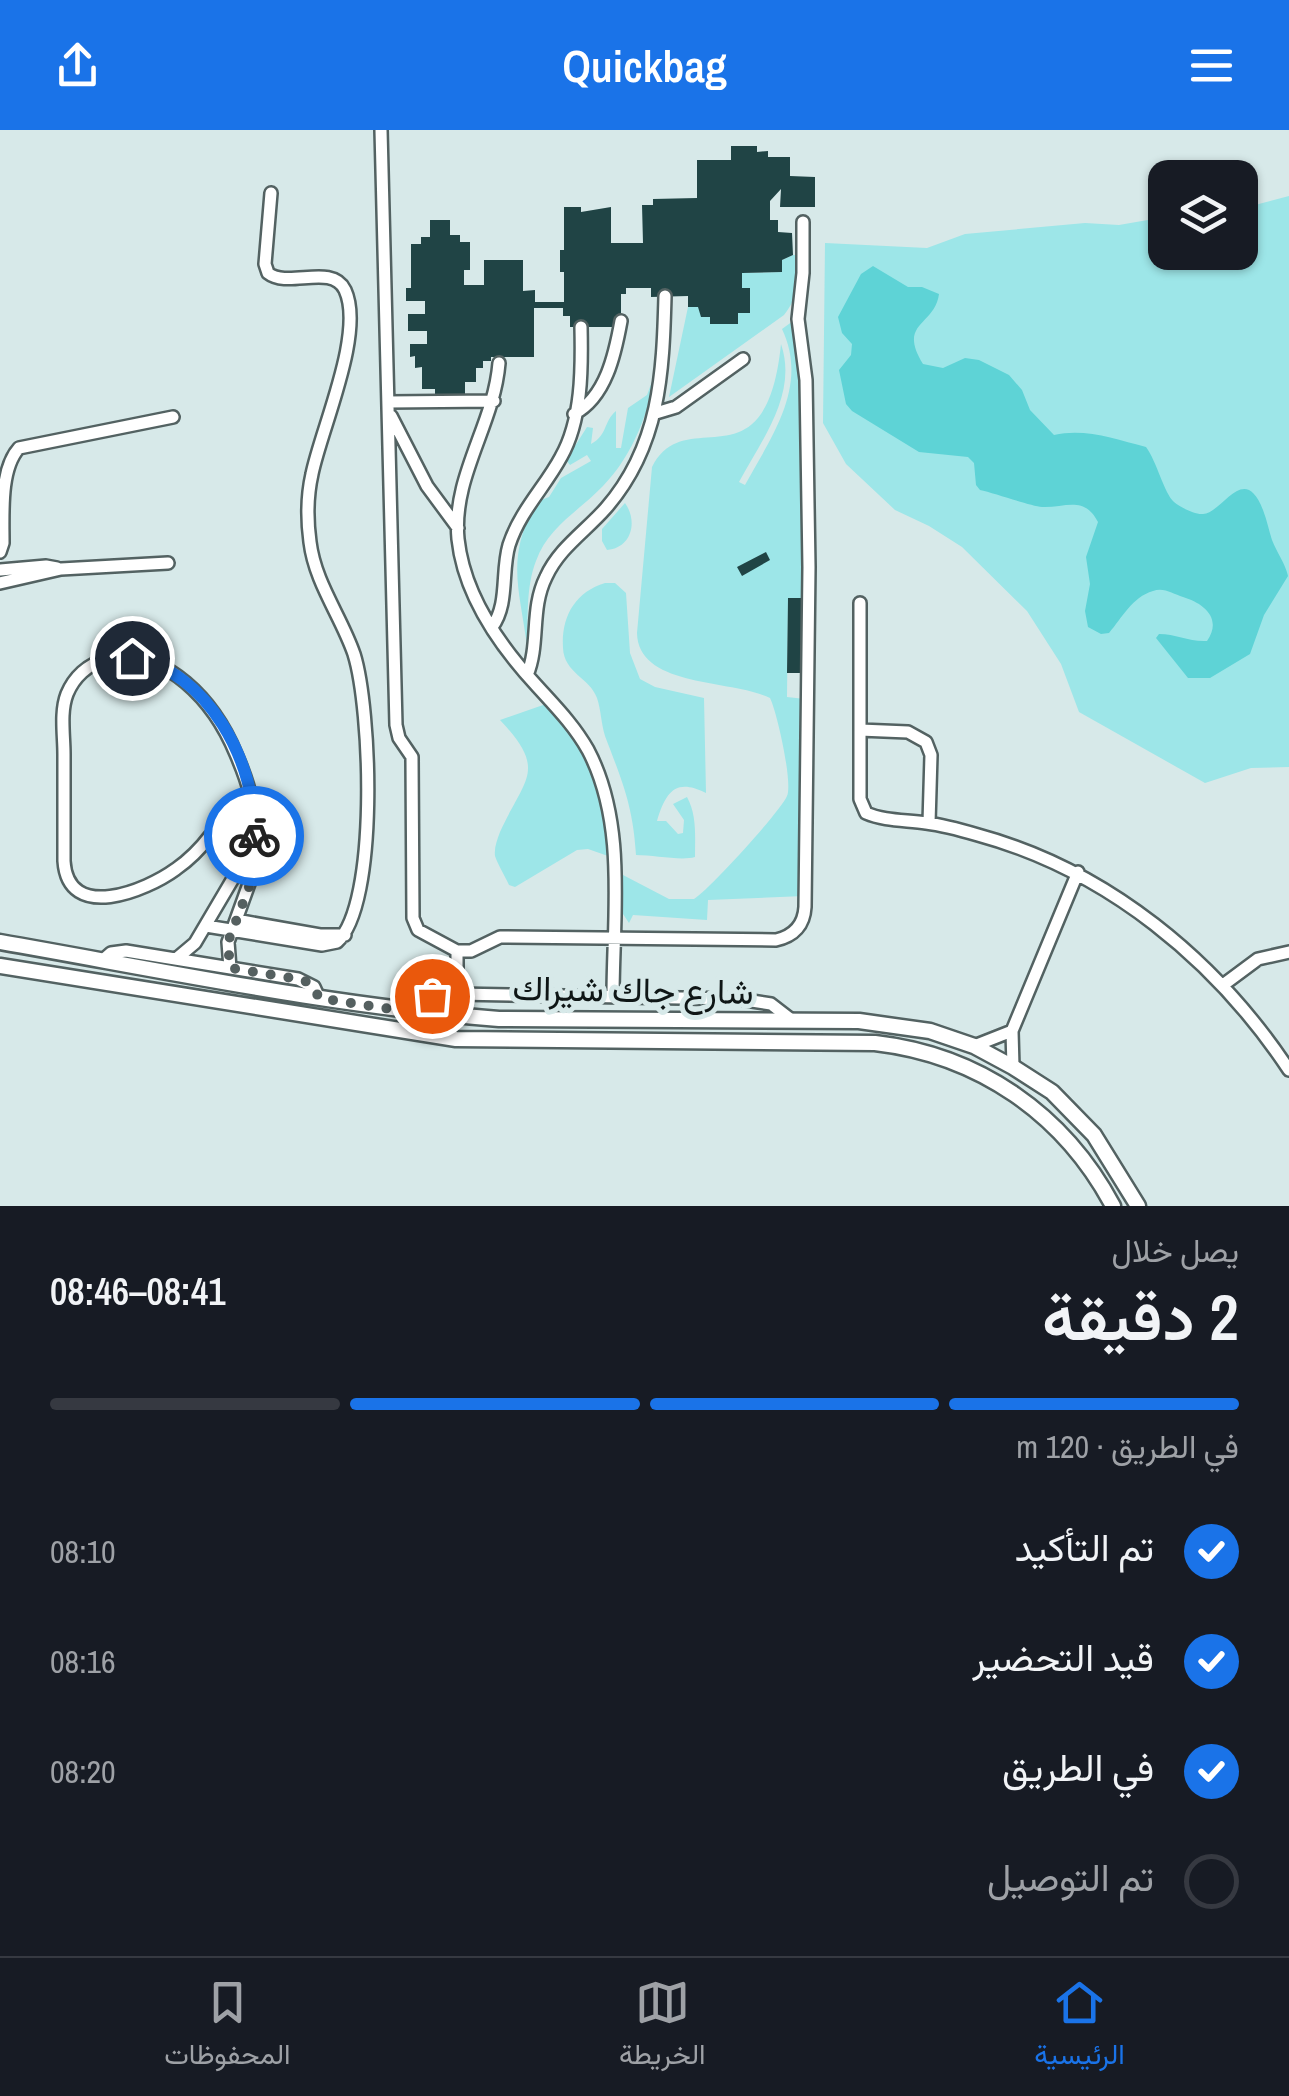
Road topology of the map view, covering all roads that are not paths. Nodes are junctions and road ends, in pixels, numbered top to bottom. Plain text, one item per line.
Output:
1 (382, 130) edge
2 (272, 194) dead end
3 (803, 222) dead end
4 (665, 296) dead end
5 (622, 321) dead end
6 (581, 327) dead end
7 (743, 359) dead end
8 (499, 363) dead end
9 (494, 401) junction
10 (388, 406) junction
11 (656, 413) junction
12 (574, 414) junction
13 (172, 418) dead end
14 (458, 528) junction
15 (2, 547) edge
16 (168, 564) dead end
17 (23, 567) junction
18 (61, 569) junction
19 (2, 574) edge
20 (860, 603) dead end
21 (492, 628) junction
22 (527, 675) junction
23 (860, 730) junction
24 (929, 823) junction
25 (210, 836) dead end
26 (250, 861) junction
27 (1078, 872) junction
28 (234, 925) junction
29 (206, 926) junction
30 (613, 938) junction
31 (0, 942) edge
32 (457, 950) junction
33 (1289, 952) edge
34 (176, 959) junction
35 (103, 960) junction
36 (0, 966) edge
37 (230, 968) junction
38 (1223, 986) junction
39 (457, 994) junction
40 (613, 997) junction
41 (319, 998) junction
42 (397, 1010) junction
43 (793, 1021) junction
44 (1012, 1030) junction
45 (974, 1046) junction
46 (1014, 1067) junction
47 (1289, 1070) edge
48 (1113, 1206) edge
49 (1138, 1206) edge

1 - 10 street
2 - 28 street
3 - 30 street
4 - 11 street
5 - 12 street
6 - 12 street
7 - 11 street
8 - 9 street
9 - 10 street
9 - 14 street
10 - 14 street
10 - 32 street
11 - 22 street
12 - 21 street
13 - 15 street
14 - 21 street
15 - 17 street
16 - 18 street
17 - 18 street
17 - 19 street
18 - 19 street
20 - 23 street
21 - 22 street
22 - 30 street
23 - 24 street
23 - 24 street
24 - 27 street
25 - 26 street
26 - 28 street
26 - 29 street
27 - 38 street
27 - 44 street
28 - 29 street
28 - 37 street
29 - 34 street
30 - 32 street
30 - 40 street
31 - 35 street, شارع جاك شيراك
32 - 39 street
33 - 38 street
34 - 35 street
34 - 37 street
35 - 41 street, شارع جاك شيراك
36 - 48 street, شارع جاك شيراك
37 - 41 street
38 - 47 street
39 - 40 street
39 - 42 street
40 - 43 street
41 - 42 street, شارع جاك شيراك
42 - 43 street, شارع جاك شيراك
43 - 45 street, شارع جاك شيراك
44 - 45 street
44 - 46 street
45 - 46 street, شارع جاك شيراك
46 - 49 street, شارع جاك شيراك

